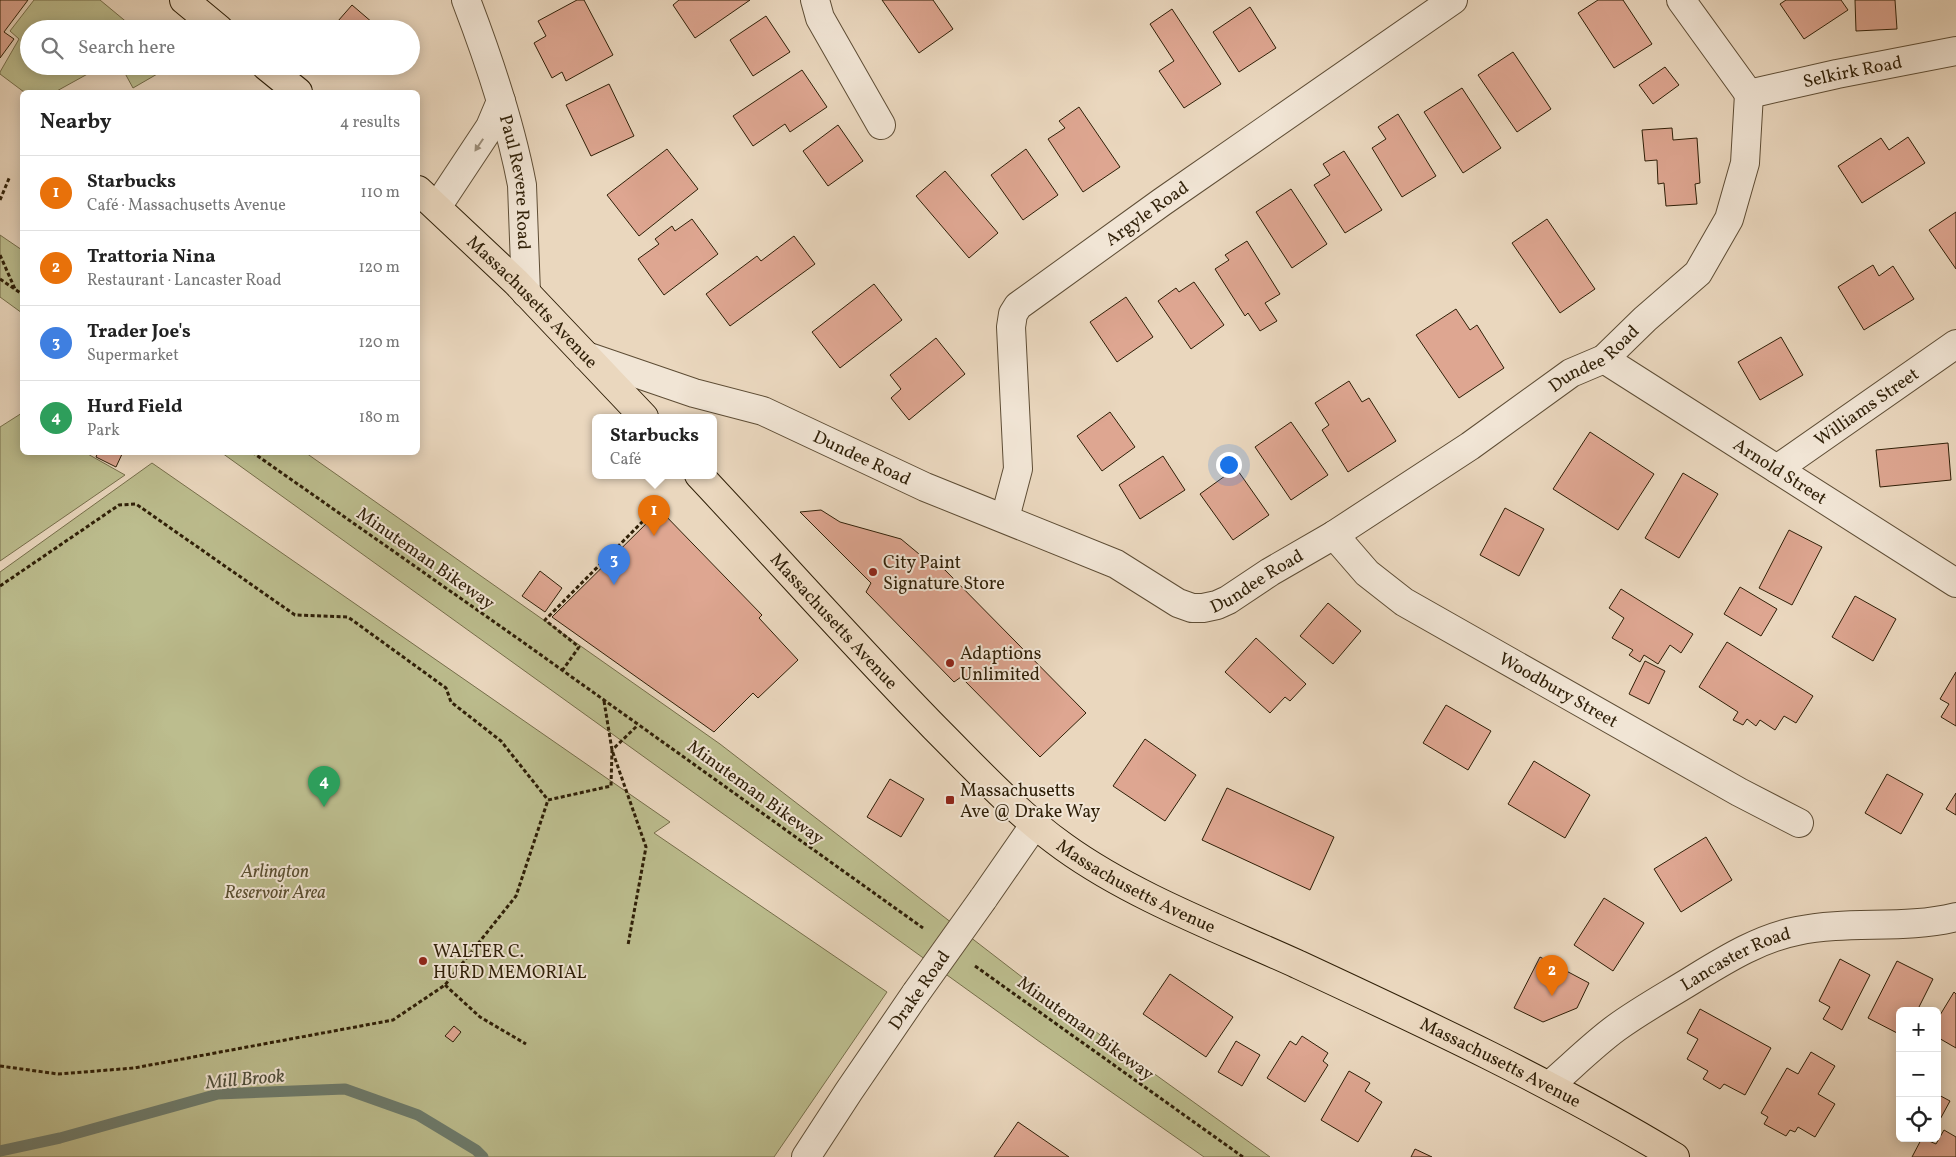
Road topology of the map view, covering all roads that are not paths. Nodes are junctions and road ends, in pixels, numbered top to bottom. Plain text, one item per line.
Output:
1 (184, 0) edge
2 (466, 0) edge
3 (815, 0) edge
4 (1453, 0) edge
5 (1681, 0) edge
6 (209, 20) edge
7 (1956, 51) edge
8 (277, 75) edge
9 (296, 90) edge
10 (1749, 94) junction
11 (501, 102) junction
12 (881, 125) dead end
13 (427, 199) edge
14 (526, 293) junction
15 (1956, 344) edge
16 (586, 356) junction
17 (1604, 358) junction
18 (641, 414) edge
19 (1777, 469) junction
20 (703, 479) edge
21 (1005, 518) junction
22 (1334, 536) junction
23 (1956, 583) edge
24 (1799, 823) dead end
25 (1035, 824) junction
26 (1956, 917) edge
27 (1550, 1085) junction
28 (806, 1157) edge
29 (1675, 1157) edge

1 - 6 main road
2 - 11 street, Paul Revere Road
3 - 12 street
4 - 21 street, Argyle Road
5 - 10 street
7 - 10 street, Selkirk Road
8 - 9 main road
10 - 17 street, Dundee Road
11 -> 13 street, Paul Revere Road
11 - 14 street, Paul Revere Road
13 - 14 main road, Massachusetts Avenue
14 - 16 main road, Massachusetts Avenue
15 - 19 street, Williams Street
16 - 18 main road, Massachusetts Avenue
16 - 21 street, Dundee Road
17 - 19 street, Arnold Street
17 - 22 street, Dundee Road
19 - 23 street, Arnold Street
20 - 25 main road, Massachusetts Avenue
21 - 22 street, Dundee Road
22 - 24 street, Woodbury Street
25 - 27 main road, Massachusetts Avenue
25 - 28 street, Drake Road, bridge
26 - 27 street, Lancaster Road
27 - 29 main road, Massachusetts Avenue

